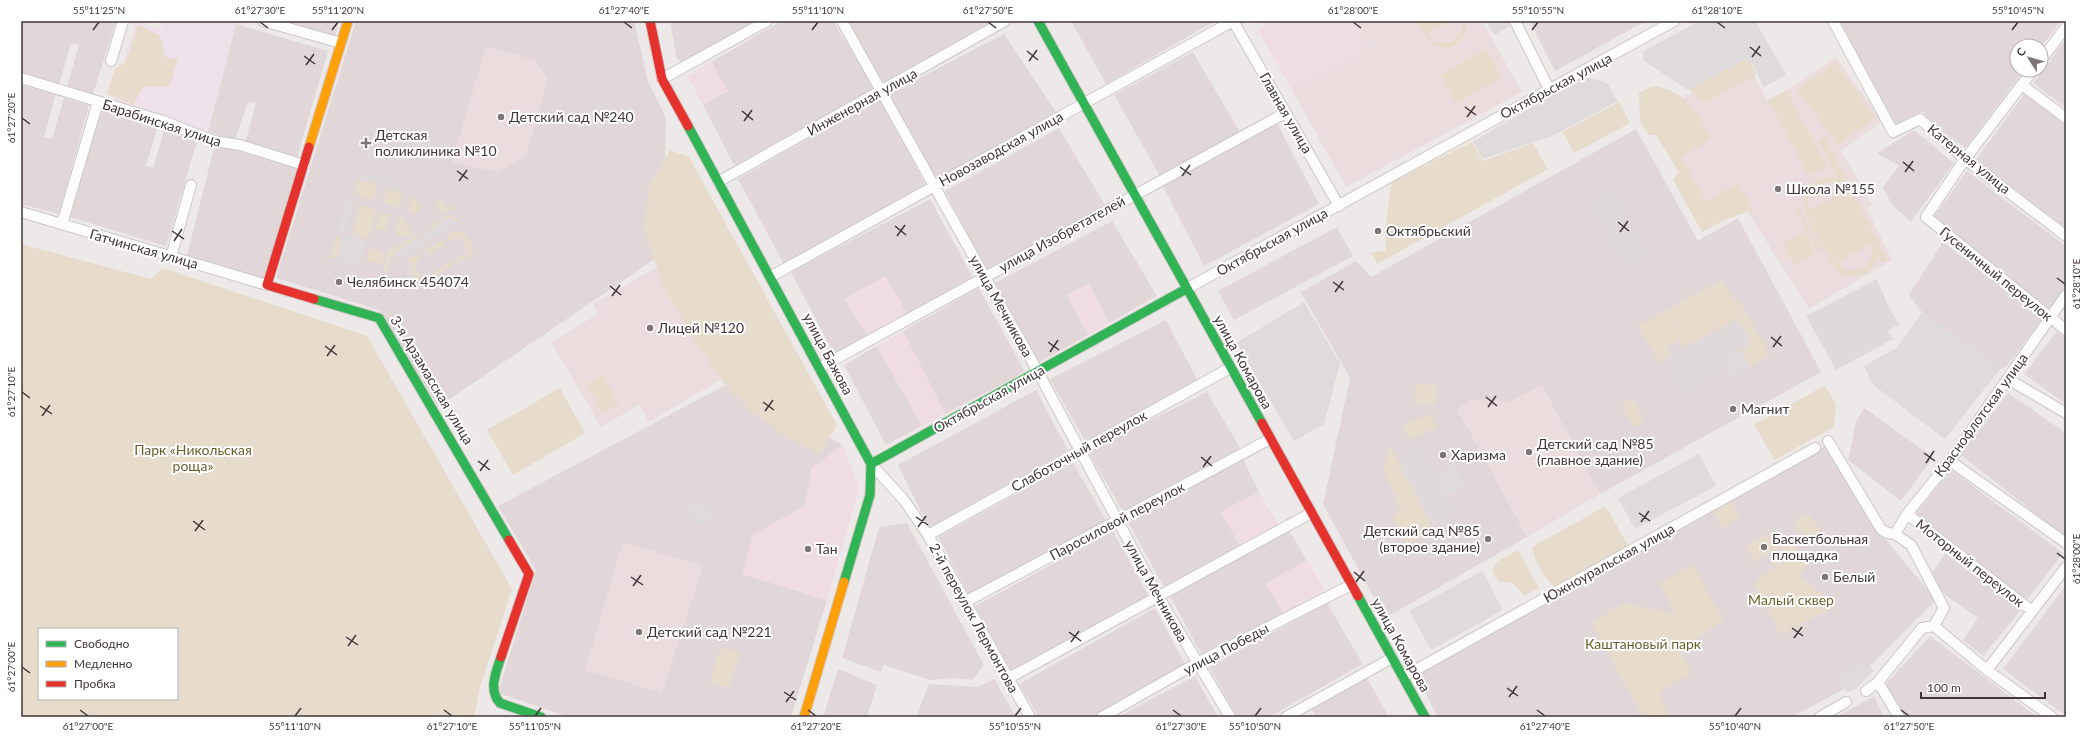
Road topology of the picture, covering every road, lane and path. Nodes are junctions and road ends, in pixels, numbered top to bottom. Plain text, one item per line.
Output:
1 (123, 21) edge
2 (263, 21) edge
3 (348, 21) edge
4 (650, 21) edge
5 (767, 21) edge
6 (842, 21) edge
7 (1005, 21) edge
8 (1038, 21) edge
9 (1232, 21) edge
10 (1515, 21) edge
11 (1674, 21) edge
12 (1833, 21) edge
13 (2066, 27) edge
14 (341, 43) junction
15 (2049, 49) edge
16 (111, 61) dead end
17 (21, 78) edge
18 (2027, 78) edge
19 (662, 79) junction
20 (2022, 85) junction
21 (1549, 89) junction
22 (881, 92) junction
23 (98, 102) junction
24 (1084, 102) junction
25 (1285, 113) junction
26 (2066, 118) edge
27 (1965, 159) junction
28 (304, 165) junction
29 (718, 182) junction
30 (191, 185) dead end
31 (934, 186) junction
32 (1134, 194) junction
33 (1339, 206) junction
34 (21, 212) edge
35 (62, 224) junction
36 (2066, 236) edge
37 (171, 257) junction
38 (770, 277) junction
39 (985, 277) junction
40 (267, 285) junction
41 (1186, 289) junction
42 (2066, 295) edge
43 (2049, 318) junction
44 (2066, 330) edge
45 (819, 368) junction
46 (1230, 368) junction
47 (1038, 372) junction
48 (2008, 379) junction
49 (2066, 413) edge
50 (1270, 439) junction
51 (1828, 441) dead end
52 (1815, 448) dead end
53 (1080, 450) junction
54 (1950, 461) junction
55 (871, 464) junction
56 (1311, 513) junction
57 (1907, 514) junction
58 (1118, 520) junction
59 (1895, 534) junction
60 (928, 535) junction
61 (2066, 543) edge
62 (2066, 567) edge
63 (1351, 585) junction
64 (1158, 596) junction
65 (964, 602) junction
66 (2032, 611) junction
67 (1934, 626) junction
68 (1392, 658) junction
69 (1196, 663) junction
70 (1987, 670) junction
71 (1402, 677) junction
72 (1007, 679) junction
73 (1878, 682) junction
74 (1866, 691) dead end
75 (1846, 702) dead end
76 (541, 717) edge
77 (804, 717) edge
78 (1030, 717) edge
79 (1102, 717) edge
80 (1230, 717) edge
81 (1286, 717) edge
82 (1425, 717) edge
83 (1820, 717) edge
84 (1899, 717) edge
85 (2052, 717) edge

1 - 16 street
2 - 14 street
3 - 14 main road
4 - 19 main road, улица Бажова
5 - 19 street
6 - 22 street, улица Мечникова
7 - 22 street, Инженерная улица
8 - 24 main road, улица Комарова
9 - 24 street, Новозаводская улица
9 - 25 street, Главная улица
10 - 21 street
11 - 21 street, Октябрьская улица
12 - 27 street, Катерная улица
13 - 15 street
14 - 28 main road
17 - 23 street, Барабинская улица
18 - 20 street
19 - 29 main road, улица Бажова
20 - 26 street
20 - 27 street
21 - 33 street, Октябрьская улица
22 - 29 street, Инженерная улица
22 - 31 street, улица Мечникова
23 - 28 street, Барабинская улица
23 - 35 street
24 - 31 street, Новозаводская улица
24 - 32 main road, улица Комарова
25 - 32 street, улица Изобретателей
25 - 33 street, Главная улица
27 - 36 street, Катерная улица
27 - 43 street, Гусеничный переулок
28 - 40 main road
29 - 38 main road, улица Бажова
30 - 37 street
31 - 38 street, Новозаводская улица
31 - 39 street, улица Мечникова
32 - 39 street, улица Изобретателей
32 - 41 main road, улица Комарова
33 - 41 street, Октябрьская улица
34 - 35 street, Гатчинская улица
35 - 37 street, Гатчинская улица
37 - 40 street, Гатчинская улица
38 - 45 main road, улица Бажова
39 - 45 street, улица Изобретателей
39 - 47 street, улица Мечникова
40 - 76 main road, 3-я Арзамасская улица
41 - 46 main road, улица Комарова
41 - 47 main road, Октябрьская улица
42 - 43 street, Краснофлотская улица
43 - 44 street, Гусеничный переулок
43 - 48 street, Краснофлотская улица
45 - 55 main road, улица Бажова
46 - 50 main road, улица Комарова
46 - 53 street, Слаботочный переулок
47 - 53 street, улица Мечникова
47 - 55 main road, Октябрьская улица
48 - 49 street
48 - 54 street, Краснофлотская улица
50 - 56 main road, улица Комарова
50 - 58 street, Паросиловой переулок
51 - 59 street
52 - 71 street, Южноуральская улица
53 - 58 street, улица Мечникова
53 - 60 street, Слаботочный переулок
54 - 57 street, Краснофлотская улица
54 - 61 street
55 - 60 street, 2-й переулок Лермонтова
55 - 77 main road
56 - 63 main road, улица Комарова
56 - 64 street
57 - 59 street, Краснофлотская улица
57 - 66 street, Моторный переулок
58 - 64 street, улица Мечникова
58 - 65 street, Паросиловой переулок
59 - 67 street
60 - 65 street, 2-й переулок Лермонтова
62 - 66 street
63 - 68 main road, улица Комарова
63 - 69 street, улица Победы
64 - 69 street, улица Мечникова
64 - 72 street
65 - 72 street, 2-й переулок Лермонтова
66 - 70 street
67 - 70 street
67 - 73 street
68 - 71 main road, улица Комарова
68 - 81 street
69 - 79 street, улица Победы
69 - 80 street, улица Мечникова
70 - 85 street
71 - 82 main road, улица Комарова
72 - 78 street, 2-й переулок Лермонтова
73 - 74 street
73 - 84 street
75 - 83 street

